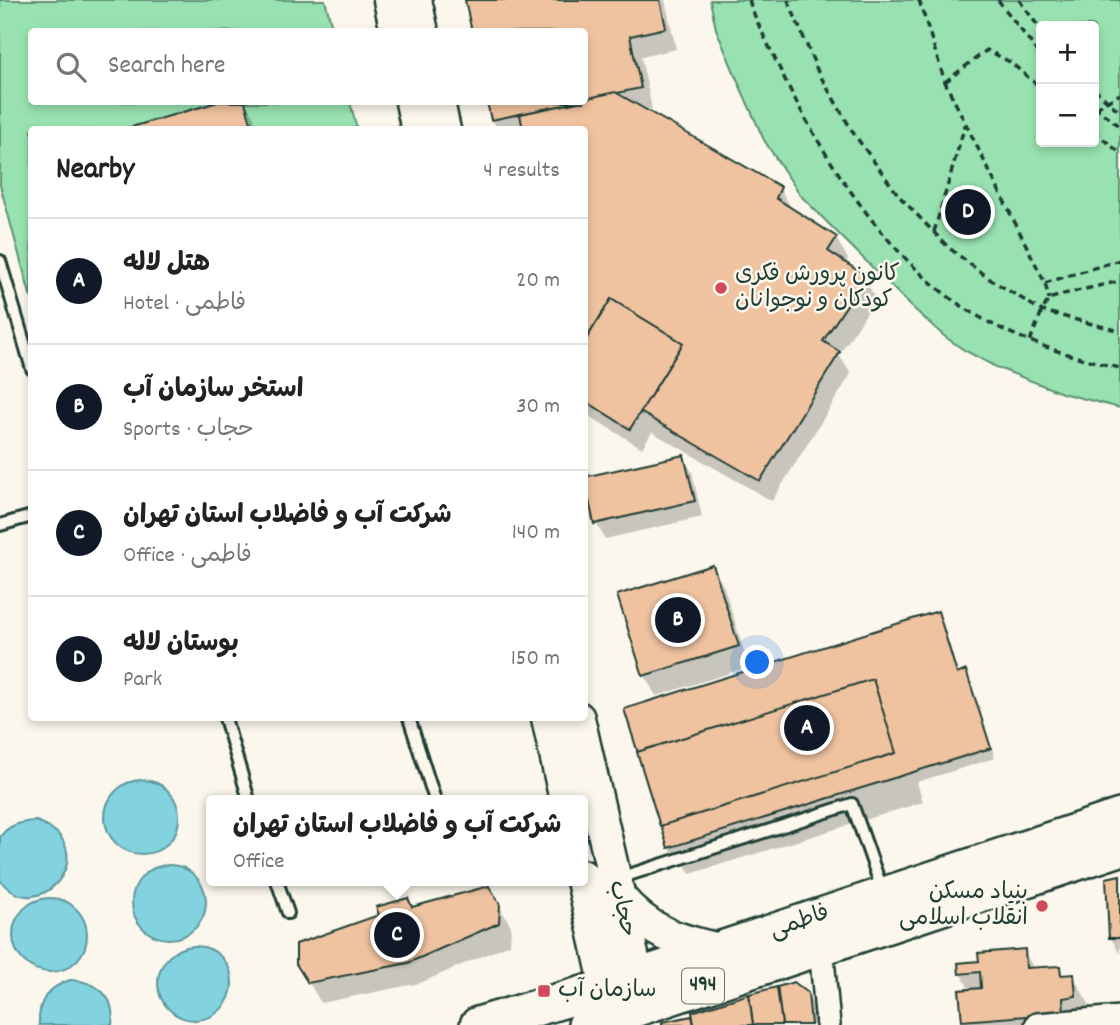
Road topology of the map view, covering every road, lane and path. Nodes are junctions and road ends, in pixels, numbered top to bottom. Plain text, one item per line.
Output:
1 (390, 0) edge
2 (415, 0) edge
3 (749, 0) edge
4 (788, 0) edge
5 (919, 0) edge
6 (998, 0) edge
7 (1019, 0) edge
8 (1036, 23) edge
9 (396, 28) edge
10 (421, 28) edge
11 (1036, 49) edge
12 (945, 82) junction
13 (1036, 84) edge
14 (1099, 94) edge
15 (1120, 94) edge
16 (1107, 101) junction
17 (413, 105) edge
18 (439, 105) edge
19 (1099, 105) edge
20 (1099, 110) edge
21 (1120, 112) edge
22 (965, 123) junction
23 (417, 126) edge
24 (443, 126) edge
25 (1120, 127) edge
26 (1099, 135) edge
27 (1120, 153) edge
28 (934, 233) junction
29 (1120, 260) edge
30 (0, 261) edge
31 (1120, 281) edge
32 (1045, 283) junction
33 (1049, 299) junction
34 (1042, 311) junction
35 (1120, 331) edge
36 (1030, 341) junction
37 (28, 356) edge
38 (1120, 368) edge
39 (28, 517) edge
40 (0, 525) edge
41 (226, 721) edge
42 (410, 721) edge
43 (549, 721) edge
44 (579, 721) edge
45 (248, 795) edge
46 (433, 795) edge
47 (565, 795) edge
48 (1120, 817) edge
49 (1120, 848) edge
50 (279, 886) edge
51 (586, 886) edge
52 (616, 888) junction
53 (884, 895) junction
54 (288, 913) dead end
55 (818, 932) junction
56 (719, 950) junction
57 (617, 1002) edge
58 (1120, 1018) edge
59 (478, 1025) edge
60 (828, 1025) edge
61 (1037, 1025) edge

1 - 9 main road
2 - 10 main road
3 - 36 path
4 - 28 path
5 - 12 path
6 - 11 path
7 - 8 path
12 - 13 path
12 - 22 path
14 - 16 path
15 - 16 path
16 - 19 path
16 - 21 path
17 - 23 main road
18 - 24 main road
20 - 25 path
22 - 28 path
22 - 32 path
26 - 27 path
28 - 34 path
29 - 32 path
30 - 37 lane
31 - 33 path
32 - 33 path
33 - 34 path
34 - 35 path
34 - 36 path
36 - 38 path
39 - 40 lane
41 - 45 lane
42 - 46 lane
43 - 47 main road
44 - 52 main road, حجاب
48 - 53 main road, فاطمی / 494
49 - 55 main road, فاطمی / 494
50 - 54 lane
51 - 57 main road, حجاب
52 - 53 lane
52 - 56 main road
52 - 57 main road, حجاب
53 - 55 main road, فاطمی / 494
55 - 56 main road, فاطمی / 494
55 - 57 main road, فاطمی / 494
55 - 60 street
56 - 57 main road, فاطمی / 494
57 - 59 main road, فاطمی / 494
58 - 61 street

